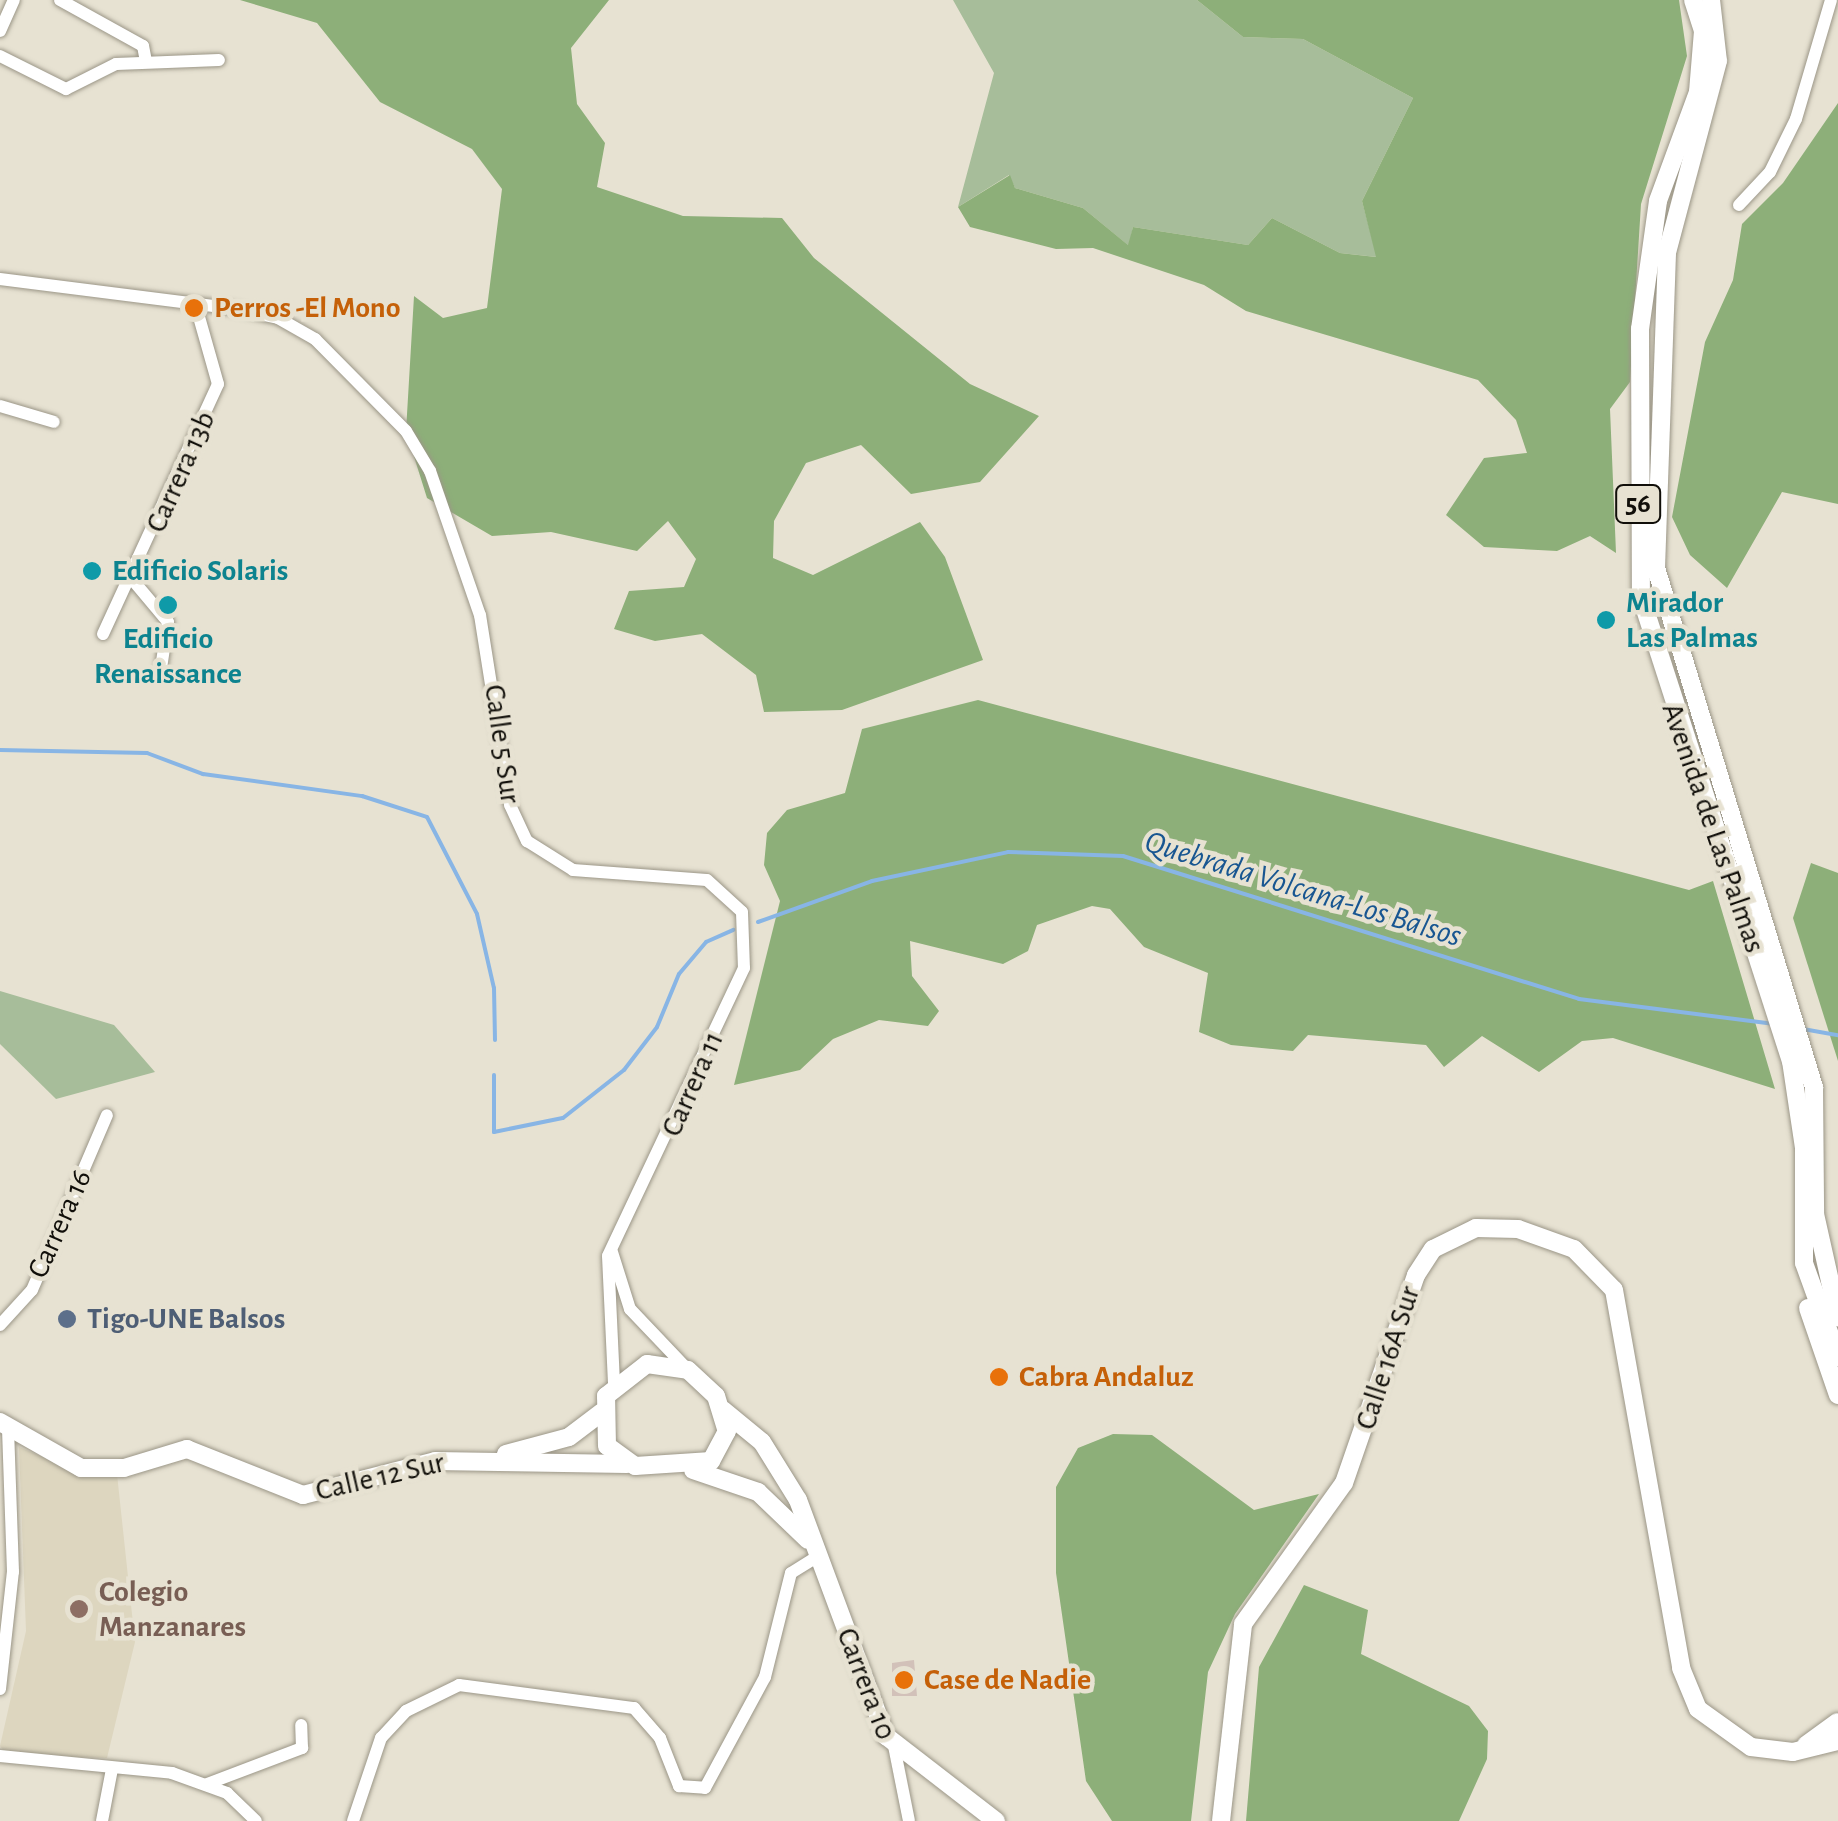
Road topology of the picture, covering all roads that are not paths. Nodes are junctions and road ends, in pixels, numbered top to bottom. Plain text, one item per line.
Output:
1 (14, 0) edge
2 (60, 0) edge
3 (1693, 0) edge
4 (1710, 0) edge
5 (1831, 0) edge
6 (0, 31) edge
7 (0, 56) edge
8 (219, 60) dead end
9 (146, 62) junction
10 (1739, 205) dead end
11 (0, 279) edge
12 (196, 306) junction
13 (0, 406) edge
14 (54, 422) dead end
15 (132, 578) junction
16 (103, 634) dead end
17 (160, 675) dead end
18 (742, 912) joint
19 (1778, 996) junction
20 (1792, 1038) junction
21 (107, 1115) dead end
22 (612, 1250) junction
23 (1808, 1288) junction
24 (1838, 1318) edge
25 (0, 1326) edge
26 (1838, 1357) edge
27 (688, 1370) junction
28 (614, 1382) junction
29 (1838, 1395) edge
30 (724, 1410) junction
31 (602, 1412) junction
32 (4, 1426) edge
33 (486, 1459) junction
34 (627, 1464) junction
35 (684, 1469) junction
36 (3, 1519) edge
37 (816, 1552) junction
38 (0, 1689) edge
39 (1838, 1722) edge
40 (300, 1725) dead end
41 (1838, 1741) edge
42 (894, 1746) junction
43 (1793, 1752) junction
44 (0, 1756) edge
45 (112, 1769) junction
46 (207, 1784) junction
47 (102, 1821) edge
48 (256, 1821) edge
49 (353, 1821) edge
50 (909, 1821) edge
51 (996, 1821) edge
52 (1221, 1821) edge

1 - 6 street
2 - 9 street
3 - 19 main road, Avenida de Las Palmas / 56
4 - 19 main road, Avenida de Las Palmas / 56
5 - 10 street
7 - 9 street
8 - 9 street
11 - 12 street, Calle 5 Sur
12 - 15 street, Carrera 13b
12 - 18 street, Calle 5 Sur
13 - 14 street
15 - 16 street, Carrera 13b
15 - 17 street
18 - 22 street, Carrera 11
19 - 20 main road, Avenida de Las Palmas / 56
20 - 23 main road, Avenida de Las Palmas / 56
20 - 24 main road, Avenida de Las Palmas / 56
21 - 25 street, Carrera 16
22 - 27 street
22 - 28 street, Carrera 11
23 - 26 main road, Avenida de Las Palmas / 56
23 - 29 main road
27 - 28 main road
27 - 30 main road
28 - 31 main road
30 - 35 main road
30 - 37 main road, Carrera 10
31 - 33 main road, Calle 12 Sur
31 - 34 main road
32 - 33 main road, Calle 12 Sur
32 - 36 street
33 - 34 main road, Calle 12 Sur
34 - 35 main road
35 - 37 main road, Carrera 10
36 - 38 street
37 - 42 main road, Carrera 10
37 - 49 street
39 - 43 main road
40 - 46 street
41 - 43 main road, Calle 16A Sur
42 - 50 street, Carrera 10
42 - 51 main road
43 - 52 main road, Calle 16A Sur
44 - 45 street
45 - 46 street
45 - 47 street
46 - 48 street

